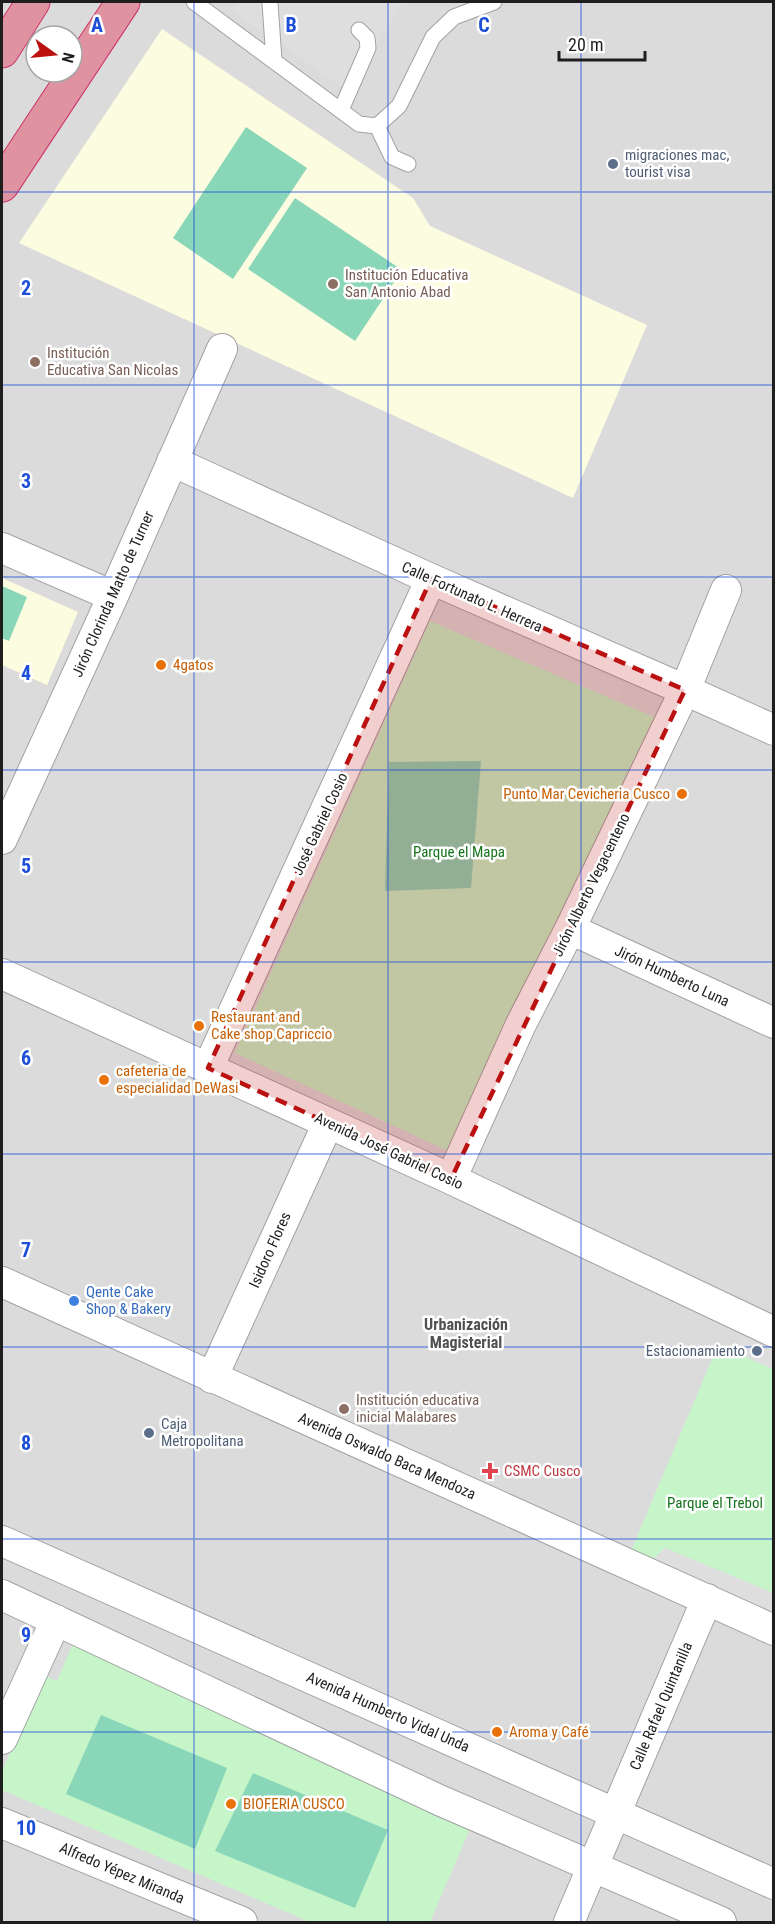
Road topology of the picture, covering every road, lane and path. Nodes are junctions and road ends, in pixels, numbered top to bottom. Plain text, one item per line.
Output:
1 (33, 2) edge
2 (123, 2) edge
3 (194, 2) edge
4 (494, 2) edge
5 (270, 3) dead end
6 (359, 30) dead end
7 (2, 51) edge
8 (274, 60) junction
9 (341, 110) junction
10 (377, 126) junction
11 (408, 164) dead end
12 (2, 185) edge
13 (222, 349) dead end
14 (172, 461) junction
15 (2, 548) edge
16 (431, 579) junction
17 (726, 590) dead end
18 (113, 596) junction
19 (685, 690) junction
20 (774, 730) edge
21 (2, 838) edge
22 (570, 929) junction
23 (2, 974) edge
24 (774, 1023) edge
25 (208, 1068) junction
26 (328, 1123) junction
27 (451, 1179) junction
28 (2, 1282) edge
29 (774, 1332) edge
30 (212, 1378) junction
31 (2, 1541) edge
32 (2, 1595) edge
33 (707, 1599) junction
34 (56, 1620) junction
35 (774, 1630) edge
36 (2, 1739) edge
37 (615, 1814) junction
38 (2, 1823) edge
39 (592, 1868) junction
40 (774, 1884) edge
41 (242, 1923) edge
42 (569, 1923) edge
43 (721, 1923) edge

1 - 7 highway
2 - 12 highway
3 - 8 lane
4 - 10 lane
5 - 8 lane
6 - 9 lane
8 - 9 lane
9 - 10 lane
10 - 11 lane
13 - 14 street, Jirón Clorinda Matto de Turner
14 - 16 street, Calle Fortunato L. Herrera
14 - 18 street, Jirón Clorinda Matto de Turner
15 - 18 street
16 - 19 street, Calle Fortunato L. Herrera
16 - 25 street, José Gabriel Cosio
17 - 19 street, Jirón Alberto Vegacenteno
18 - 21 street, Jirón Clorinda Matto de Turner
19 - 20 street, Calle Fortunato L. Herrera
19 - 22 street, Jirón Alberto Vegacenteno
22 - 24 street, Jirón Humberto Luna
22 - 27 street, Jirón Alberto Vegacenteno
23 - 25 street, Avenida José Gabriel Cosio
25 - 26 street, Avenida José Gabriel Cosio
26 - 27 street, Avenida José Gabriel Cosio
26 - 30 street, Isidoro Flores
27 - 29 street, Avenida José Gabriel Cosio
28 - 30 street, Avenida Oswaldo Baca Mendoza
30 - 33 street, Avenida Oswaldo Baca Mendoza
31 - 37 street, Avenida Humberto Vidal Unda
32 - 34 street
33 - 35 street, Avenida Oswaldo Baca Mendoza
33 - 37 street, Calle Rafael Quintanilla
34 - 36 street
34 - 39 street
37 - 39 street, Calle Rafael Quintanilla
37 - 40 street, Avenida Humberto Vidal Unda
38 - 41 street, Alfredo Yépez Miranda
39 - 42 street, Calle Rafael Quintanilla
39 - 43 street

